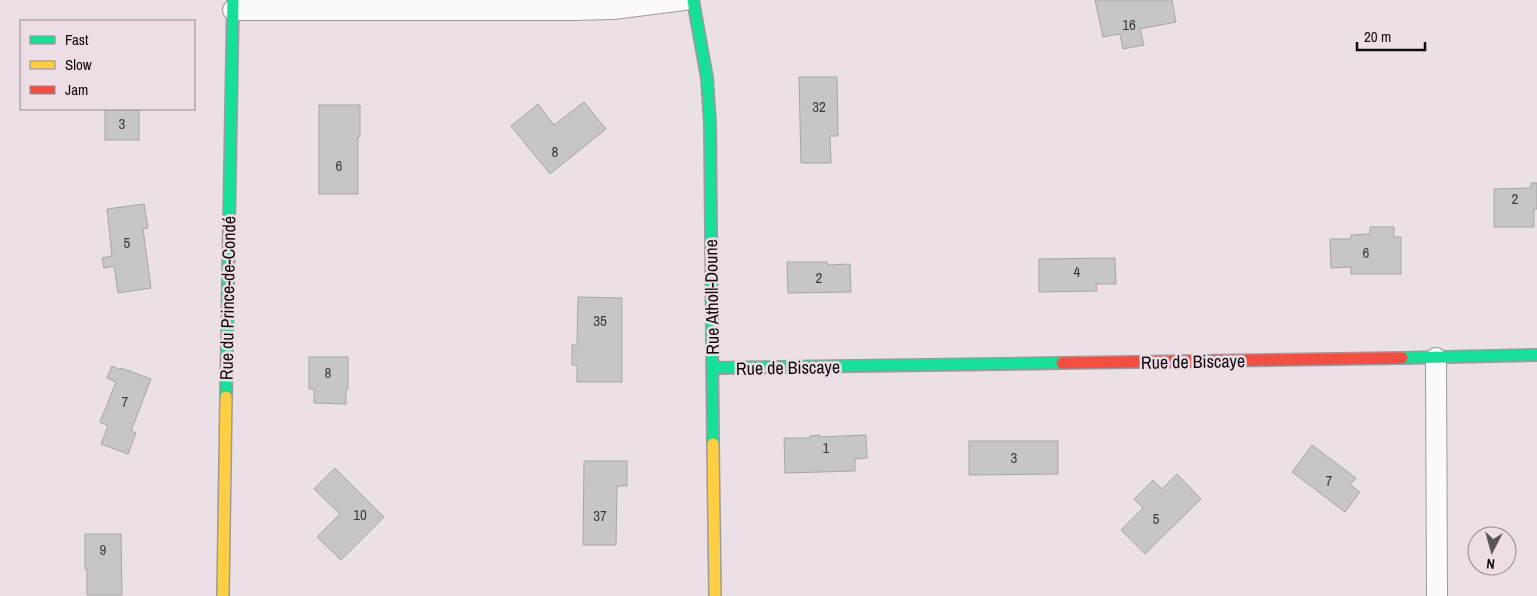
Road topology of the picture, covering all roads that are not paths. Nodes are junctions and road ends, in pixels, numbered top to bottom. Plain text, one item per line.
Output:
1 (684, 0) edge
2 (693, 0) edge
3 (233, 5) edge
4 (1537, 355) edge
5 (1436, 358) junction
6 (713, 368) junction
7 (223, 596) edge
8 (715, 596) edge
9 (1437, 596) edge

1 - 3 street
2 - 6 street, Rue Atholl-Doune
3 - 7 street, Rue du Prince-de-Condé
4 - 5 street, Rue de Biscaye
5 - 6 street, Rue de Biscaye
5 - 9 street
6 - 8 street, Rue Atholl-Doune

